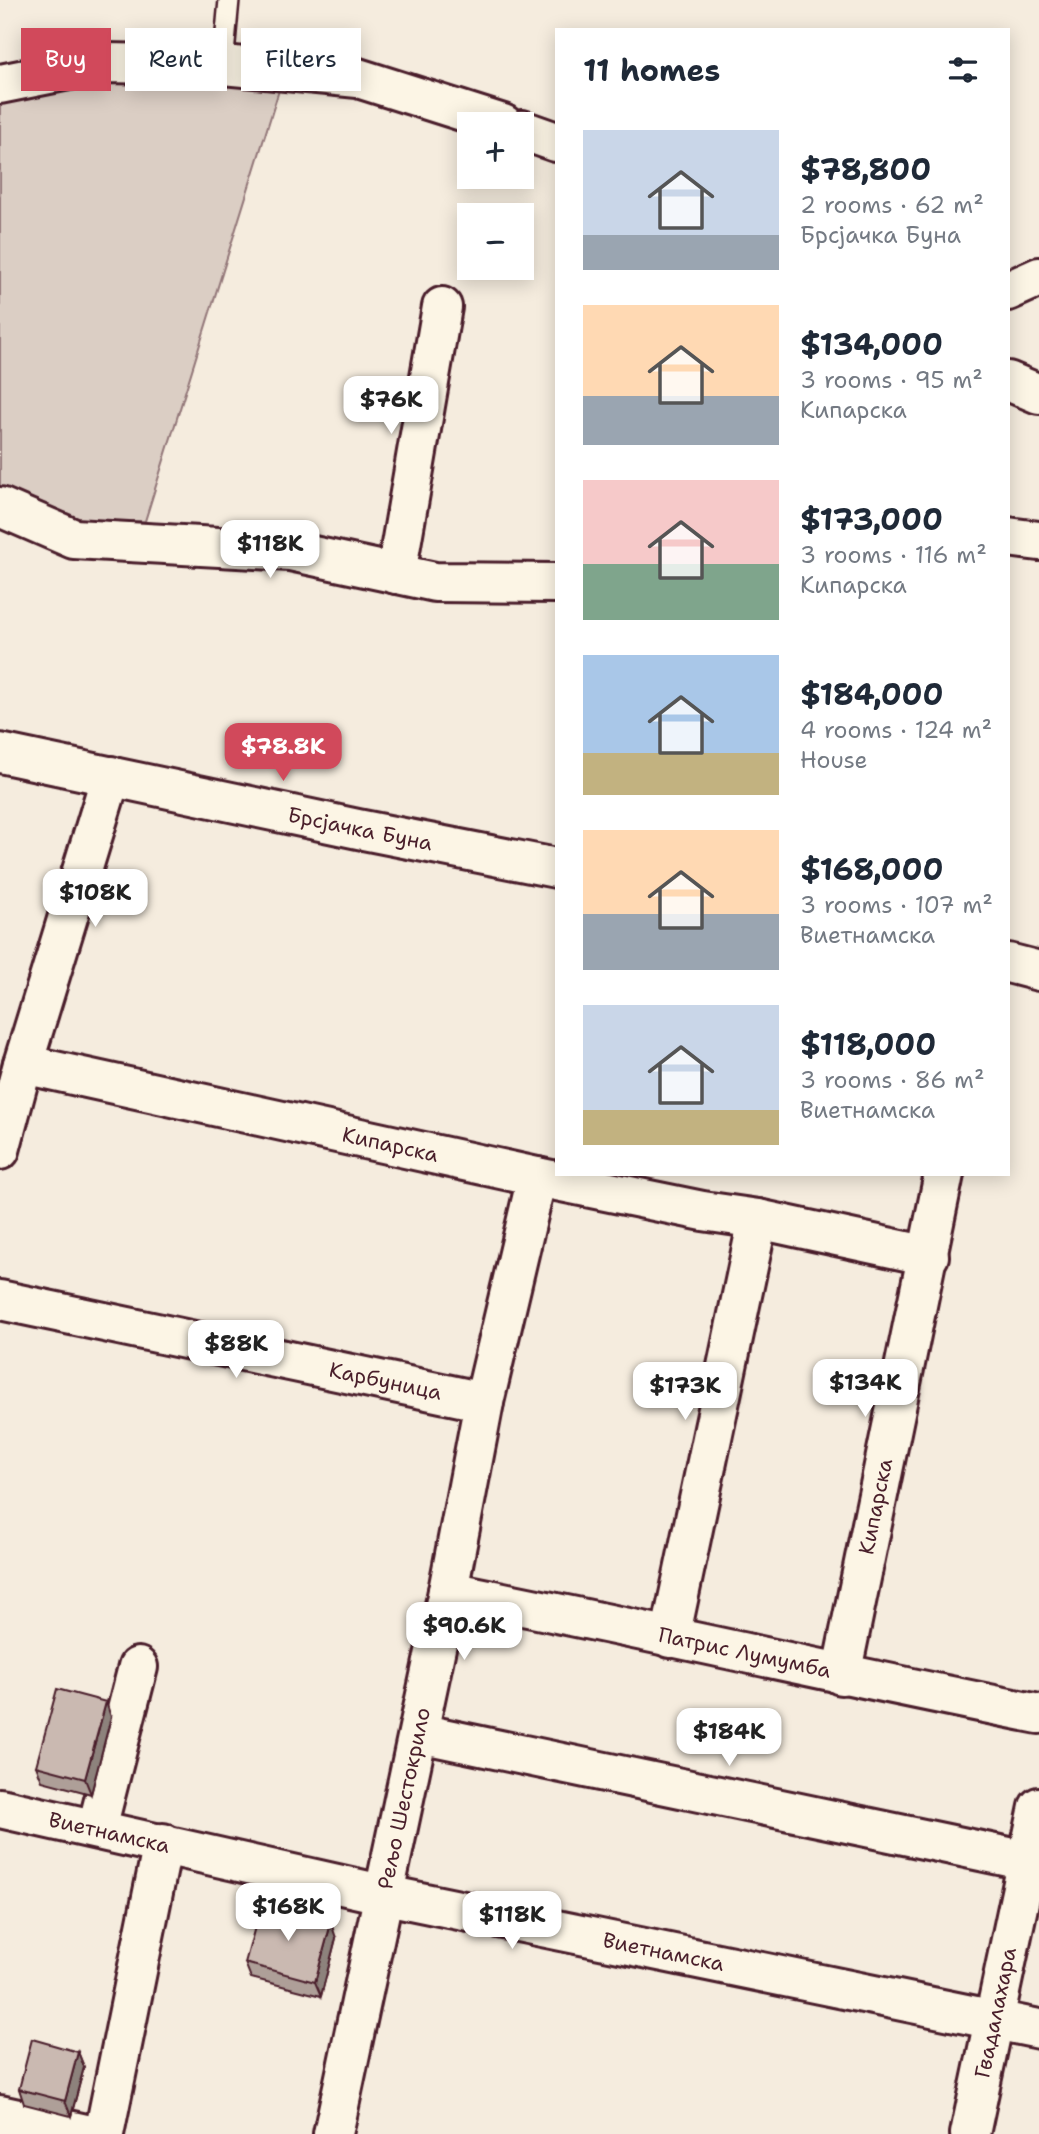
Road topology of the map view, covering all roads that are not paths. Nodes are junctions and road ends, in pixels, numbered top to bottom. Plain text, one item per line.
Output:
1 (229, 0) edge
2 (226, 28) edge
3 (125, 63) edge
4 (227, 65) edge
5 (0, 84) edge
6 (465, 112) edge
7 (534, 134) edge
8 (555, 142) edge
9 (1039, 277) edge
10 (1010, 290) edge
11 (442, 307) dead end
12 (1010, 382) edge
13 (1039, 394) edge
14 (0, 507) edge
15 (1010, 537) edge
16 (1039, 541) edge
17 (396, 574) junction
18 (555, 583) edge
19 (0, 752) edge
20 (111, 776) junction
21 (555, 868) edge
22 (1010, 964) edge
23 (1039, 971) edge
24 (23, 1064) junction
25 (0, 1150) edge
26 (944, 1176) edge
27 (537, 1178) junction
28 (758, 1219) junction
29 (929, 1256) junction
30 (0, 1300) edge
31 (484, 1402) junction
32 (448, 1591) junction
33 (670, 1638) junction
34 (138, 1667) dead end
35 (841, 1675) junction
36 (1039, 1714) edge
37 (419, 1733) junction
38 (1039, 1807) edge
39 (0, 1808) edge
40 (97, 1828) junction
41 (163, 1843) junction
42 (1028, 1861) junction
43 (386, 1895) junction
44 (994, 2020) junction
45 (1039, 2029) edge
46 (0, 2115) edge
47 (86, 2134) edge
48 (104, 2134) edge
49 (333, 2134) edge
50 (970, 2134) edge

1 - 2 lane
3 - 5 street
4 - 6 street
7 - 8 street
9 - 10 street
11 - 17 street
12 - 13 street
14 - 17 street
15 - 16 street
17 - 18 street
19 - 20 street, Брсјачка Буна
20 - 21 street, Брсјачка Буна
20 - 24 street
22 - 23 street
24 - 25 street
24 - 27 street, Кипарска
26 - 29 street, Кипарска
27 - 28 street, Кипарска
27 - 31 street, Рељо Шестокрило
28 - 29 street, Кипарска
28 - 33 street
29 - 35 street, Кипарска
30 - 31 street, Карбуница
31 - 32 street, Рељо Шестокрило
32 - 33 street, Патрис Лумумба
32 - 37 street, Рељо Шестокрило
33 - 35 street, Патрис Лумумба
34 - 40 street
35 - 36 street, Патрис Лумумба
37 - 42 street
37 - 43 street, Рељо Шестокрило
38 - 42 street, Гвадалахара
39 - 40 street, Виетнамска
40 - 41 street, Виетнамска
41 - 43 street, Виетнамска
41 - 48 street
42 - 44 street, Гвадалахара
43 - 44 street, Виетнамска
43 - 49 street, Рељо Шестокрило
44 - 45 street, Виетнамска
44 - 50 street, Гвадалахара
46 - 47 street

